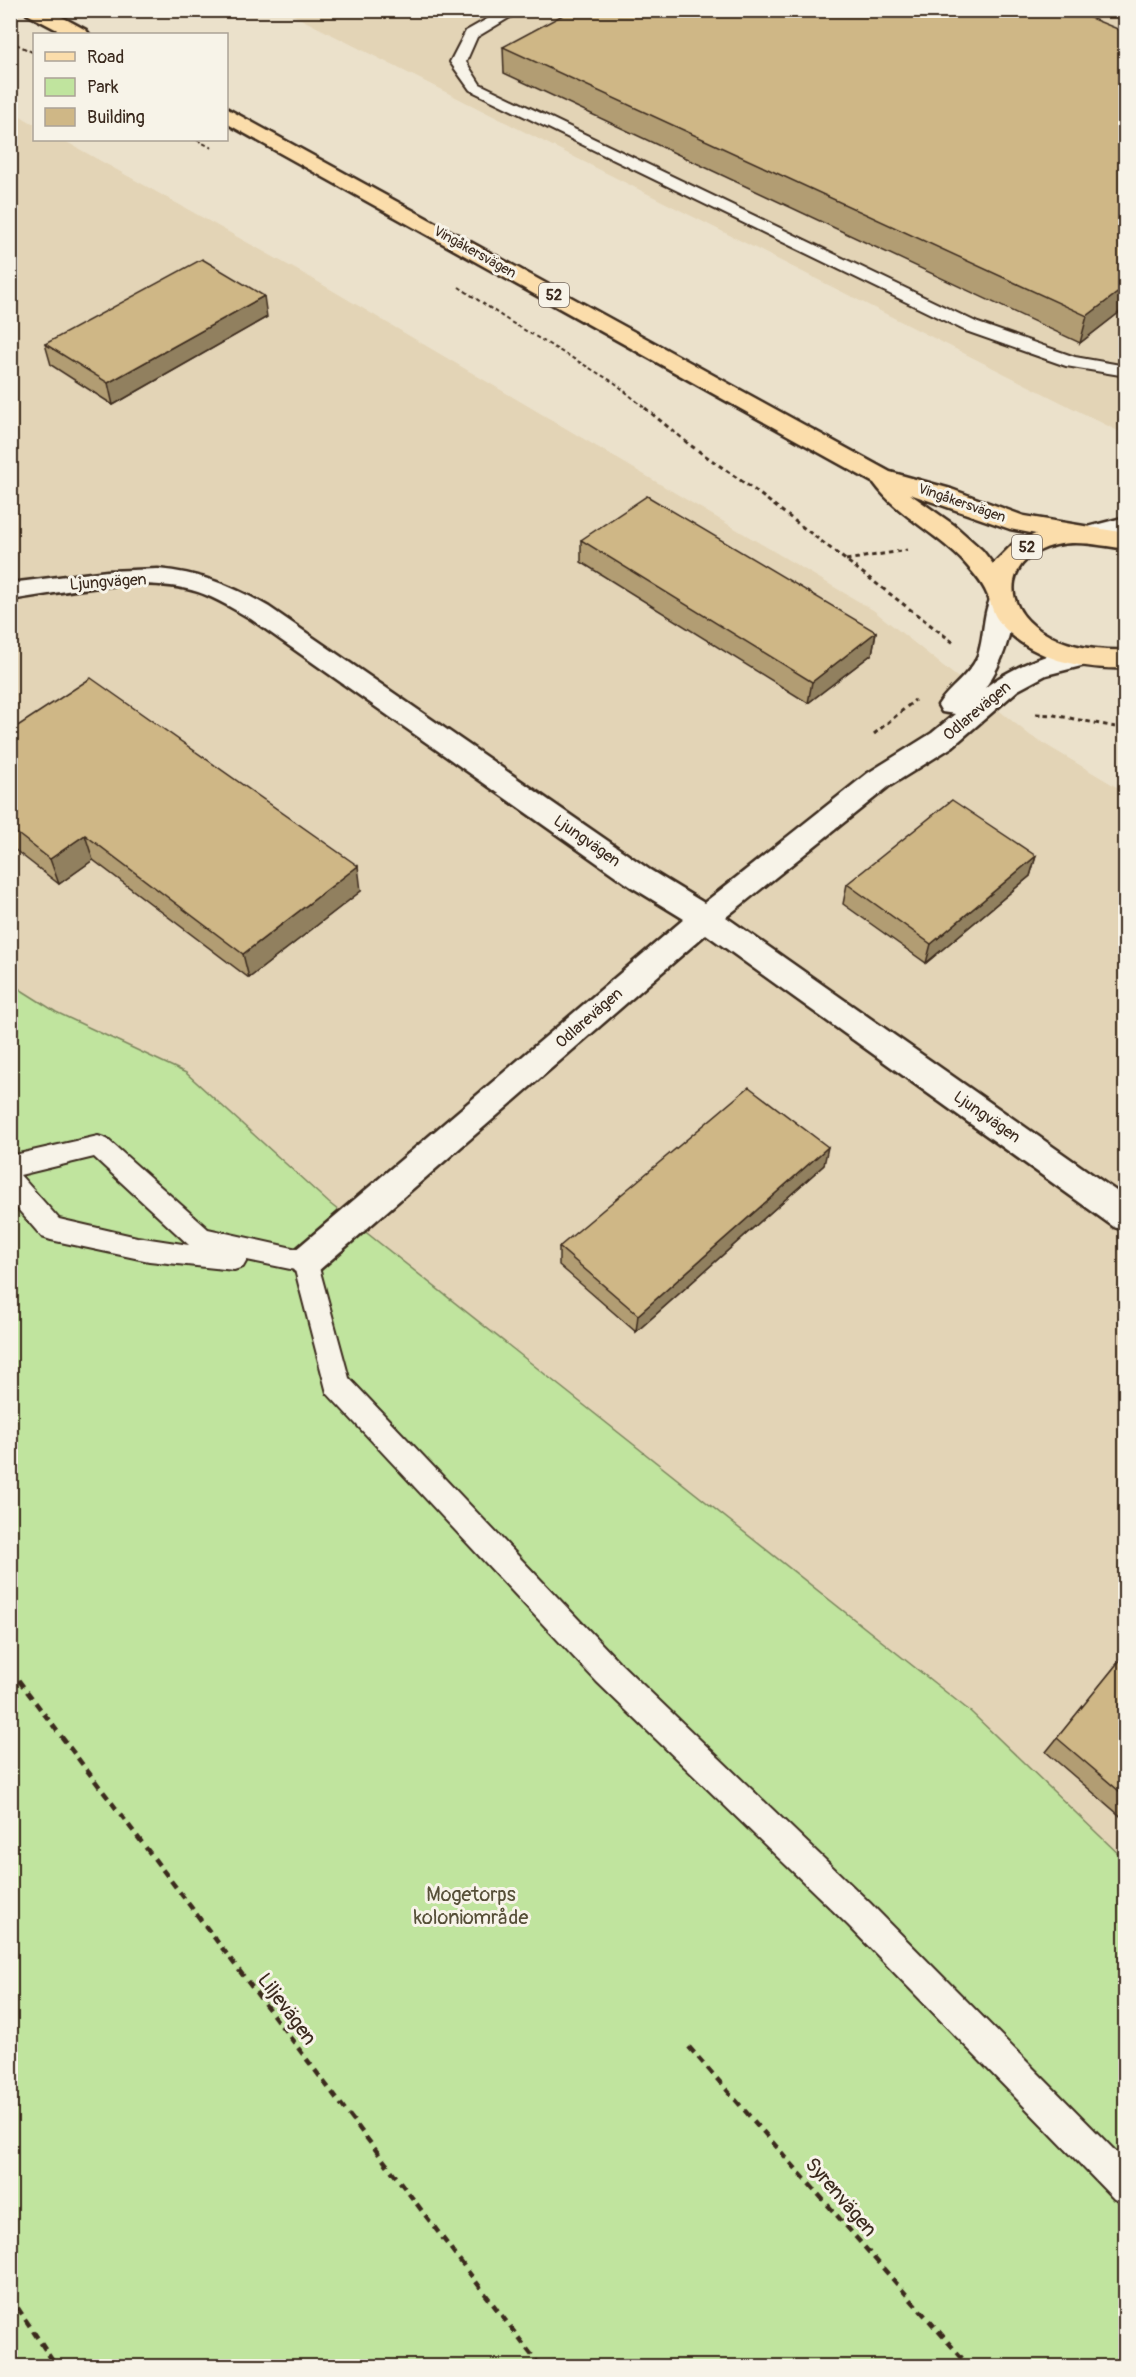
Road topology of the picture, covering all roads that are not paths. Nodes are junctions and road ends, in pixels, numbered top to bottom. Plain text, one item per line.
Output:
1 (34, 10) edge
2 (515, 10) edge
3 (77, 33) edge
4 (228, 115) edge
5 (1125, 371) edge
6 (881, 477) junction
7 (1125, 525) edge
8 (1084, 535) junction
9 (1125, 541) edge
10 (10, 592) edge
11 (1000, 595) junction
12 (1110, 661) edge
13 (878, 780) junction
14 (705, 918) junction
15 (10, 1167) edge
16 (10, 1181) edge
17 (1125, 1217) edge
18 (306, 1261) junction
19 (1125, 2187) edge

1 - 3 main road
2 - 5 lane
4 - 6 main road, Vingåkersvägen / 52
6 - 8 main road, Vingåkersvägen / 52
6 - 11 main road, Vingåkersvägen / 52
7 - 8 street
8 - 9 main road, 52
8 - 11 main road, 52
10 - 14 street, Ljungvägen
11 - 12 main road, 52
11 - 13 street, Odlarevägen
12 - 13 street, Odlarevägen
13 - 14 street, Odlarevägen
14 - 17 street, Ljungvägen
14 - 18 street, Odlarevägen
15 - 18 lane
16 - 18 lane
18 - 19 lane

